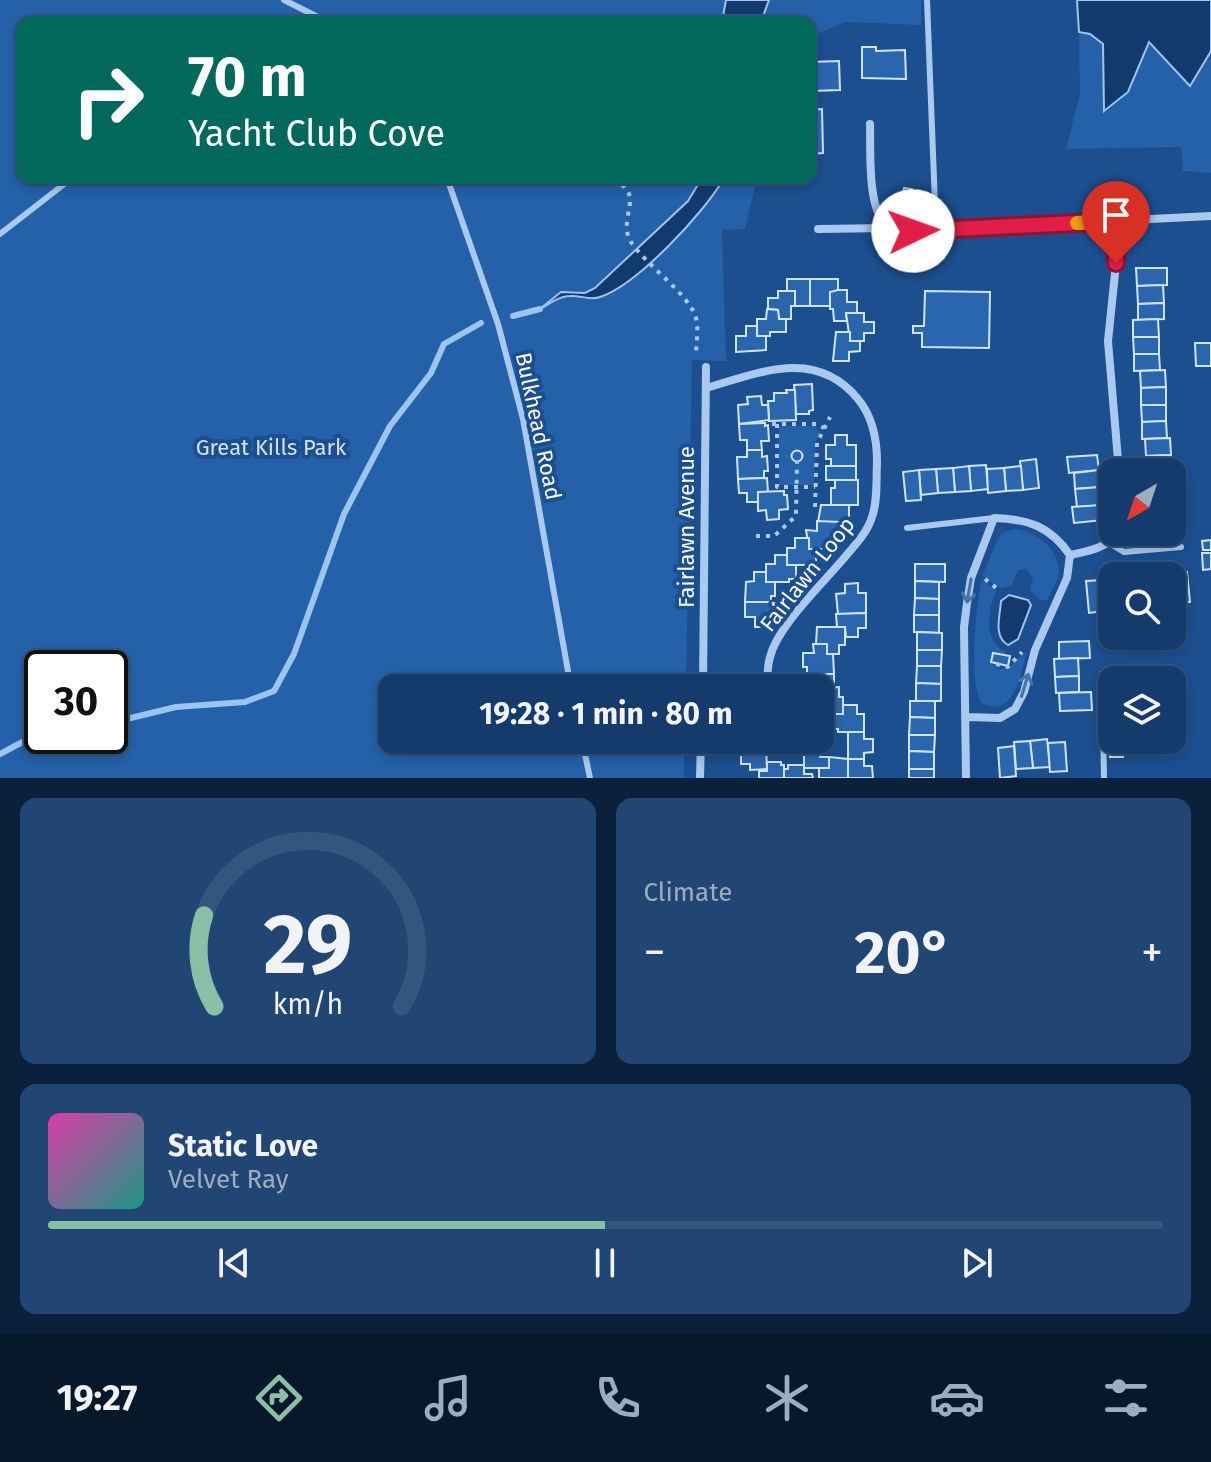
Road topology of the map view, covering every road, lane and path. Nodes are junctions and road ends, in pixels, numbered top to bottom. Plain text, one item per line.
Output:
1 (284, 0) edge
2 (927, 0) edge
3 (316, 16) edge
4 (870, 124) dead end
5 (64, 184) edge
6 (449, 184) edge
7 (620, 184) edge
8 (1211, 216) edge
9 (1116, 221) junction
10 (890, 228) junction
11 (818, 229) dead end
12 (936, 230) junction
13 (0, 234) edge
14 (696, 356) dead end
15 (706, 367) dead end
16 (706, 388) junction
17 (830, 417) dead end
18 (824, 428) junction
19 (1118, 458) edge
20 (797, 461) dead end
21 (797, 487) junction
22 (815, 487) junction
23 (815, 507) dead end
24 (994, 518) junction
25 (907, 528) dead end
26 (756, 536) dead end
27 (1103, 546) edge
28 (1114, 546) edge
29 (1181, 547) dead end
30 (1070, 555) junction
31 (982, 578) dead end
32 (999, 590) dead end
33 (1027, 650) dead end
34 (1018, 654) junction
35 (1011, 655) dead end
36 (996, 664) dead end
37 (569, 674) edge
38 (703, 674) edge
39 (768, 674) edge
40 (967, 717) junction
41 (585, 754) edge
42 (701, 754) edge
43 (1104, 754) edge
44 (590, 778) edge
45 (700, 778) edge
46 (966, 778) edge
47 (1104, 778) edge

1 - 3 lane
2 - 12 lane
4 - 10 street
5 - 13 lane
6 - 37 lane, Bulkhead Road
7 - 14 path
8 - 9 street
9 - 12 street
9 - 19 street
10 - 11 street
10 - 12 street
15 - 16 street, Fairlawn Avenue
16 - 38 street, Fairlawn Avenue
16 - 39 street, Fairlawn Loop
17 - 18 path
18 - 21 path
18 - 22 path
20 - 21 path
21 - 22 path
21 - 26 path
22 - 23 path
24 - 25 lane
24 - 30 street
24 -> 40 street
27 - 30 street
28 - 29 lane
40 -> 30 street
31 - 32 path
33 - 34 path
34 - 35 path
34 - 36 path
40 - 46 street
41 - 44 lane
42 - 45 street
43 - 47 lane

